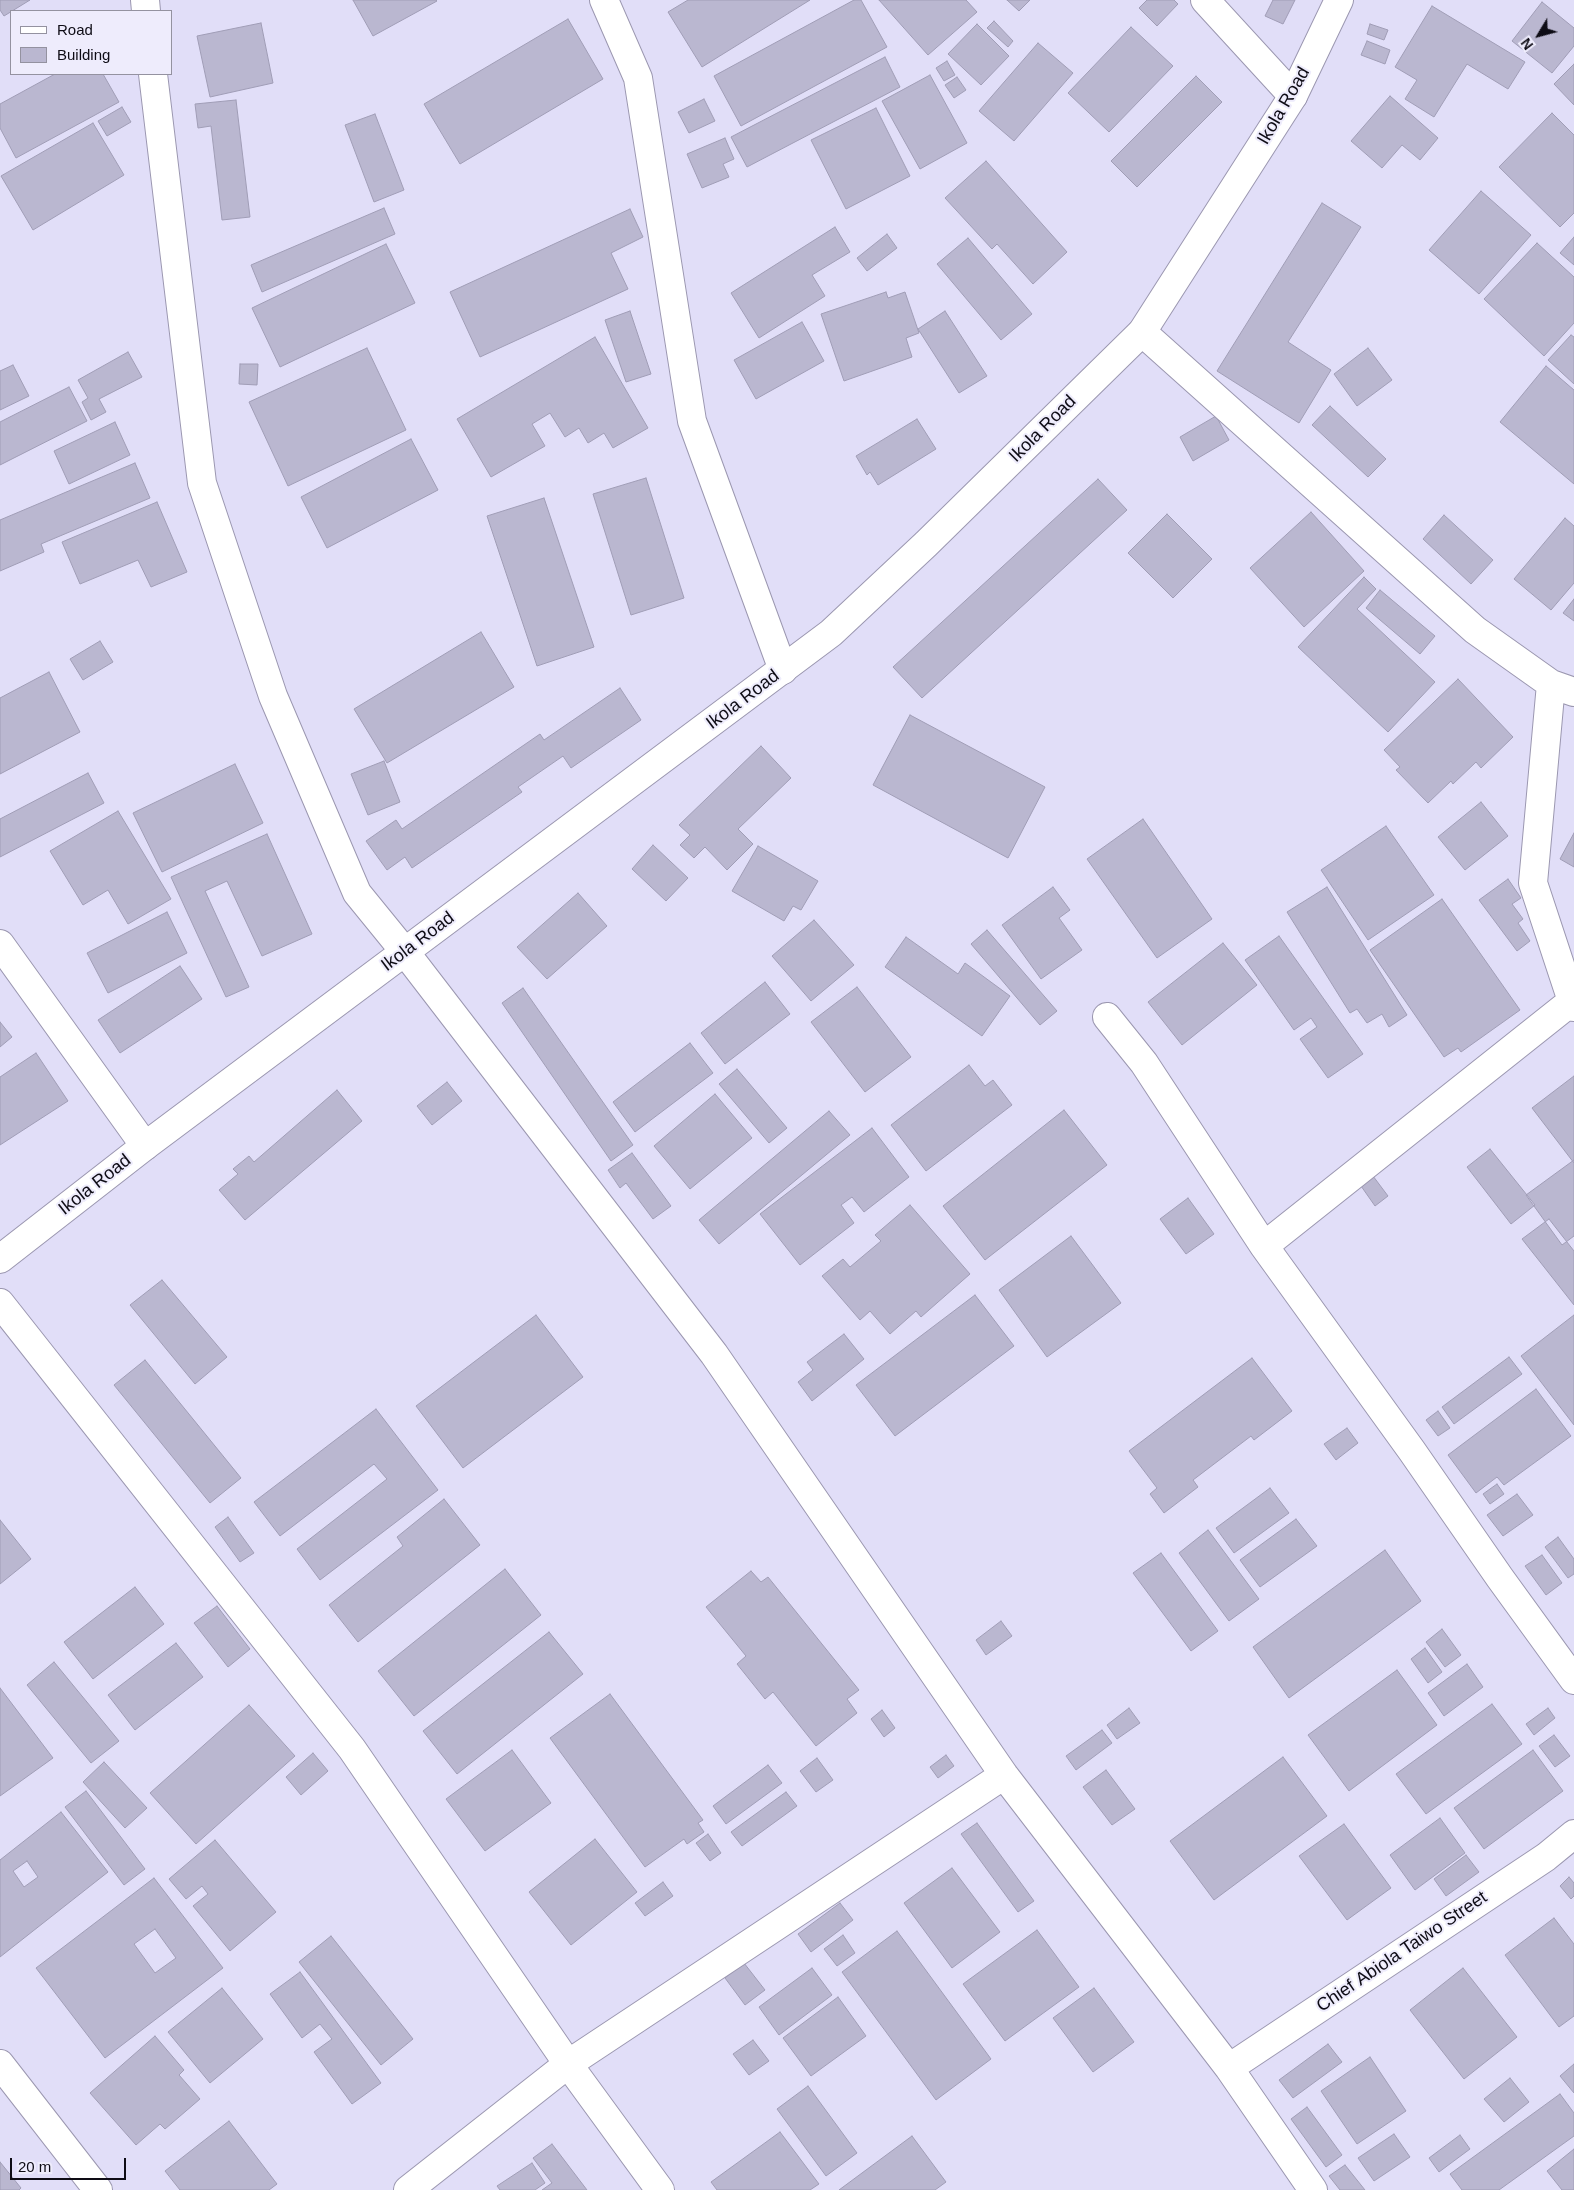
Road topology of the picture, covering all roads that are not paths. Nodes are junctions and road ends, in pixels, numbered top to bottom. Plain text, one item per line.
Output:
1 (604, 0) edge
2 (1205, 0) edge
3 (1339, 0) edge
4 (154, 75) edge
5 (1293, 96) junction
6 (1142, 332) junction
7 (783, 670) junction
8 (1562, 688) edge
9 (0, 944) edge
10 (405, 952) junction
11 (1572, 1005) edge
12 (1107, 1017) dead end
13 (145, 1146) junction
14 (1264, 1246) junction
15 (0, 1259) edge
16 (0, 1302) edge
17 (1574, 1680) edge
18 (1004, 1775) junction
19 (1574, 1834) edge
20 (0, 2064) edge
21 (568, 2064) junction
22 (1229, 2068) junction
23 (98, 2190) edge
24 (408, 2190) edge
25 (660, 2190) edge
26 (1313, 2190) edge

1 - 7 street
2 - 5 street
3 - 5 street, Ikola Road
4 - 10 street
5 - 6 street, Ikola Road
6 - 7 street, Ikola Road
6 - 8 street
7 - 10 street, Ikola Road
8 - 11 street
9 - 13 street
10 - 13 street, Ikola Road
10 - 18 street
11 - 14 street
12 - 14 street
13 - 15 street, Ikola Road
14 - 17 street
16 - 21 street
18 - 21 street
18 - 22 street
19 - 22 street, Chief Abiola Taiwo Street
20 - 23 street
21 - 24 street
21 - 25 street
22 - 26 street

